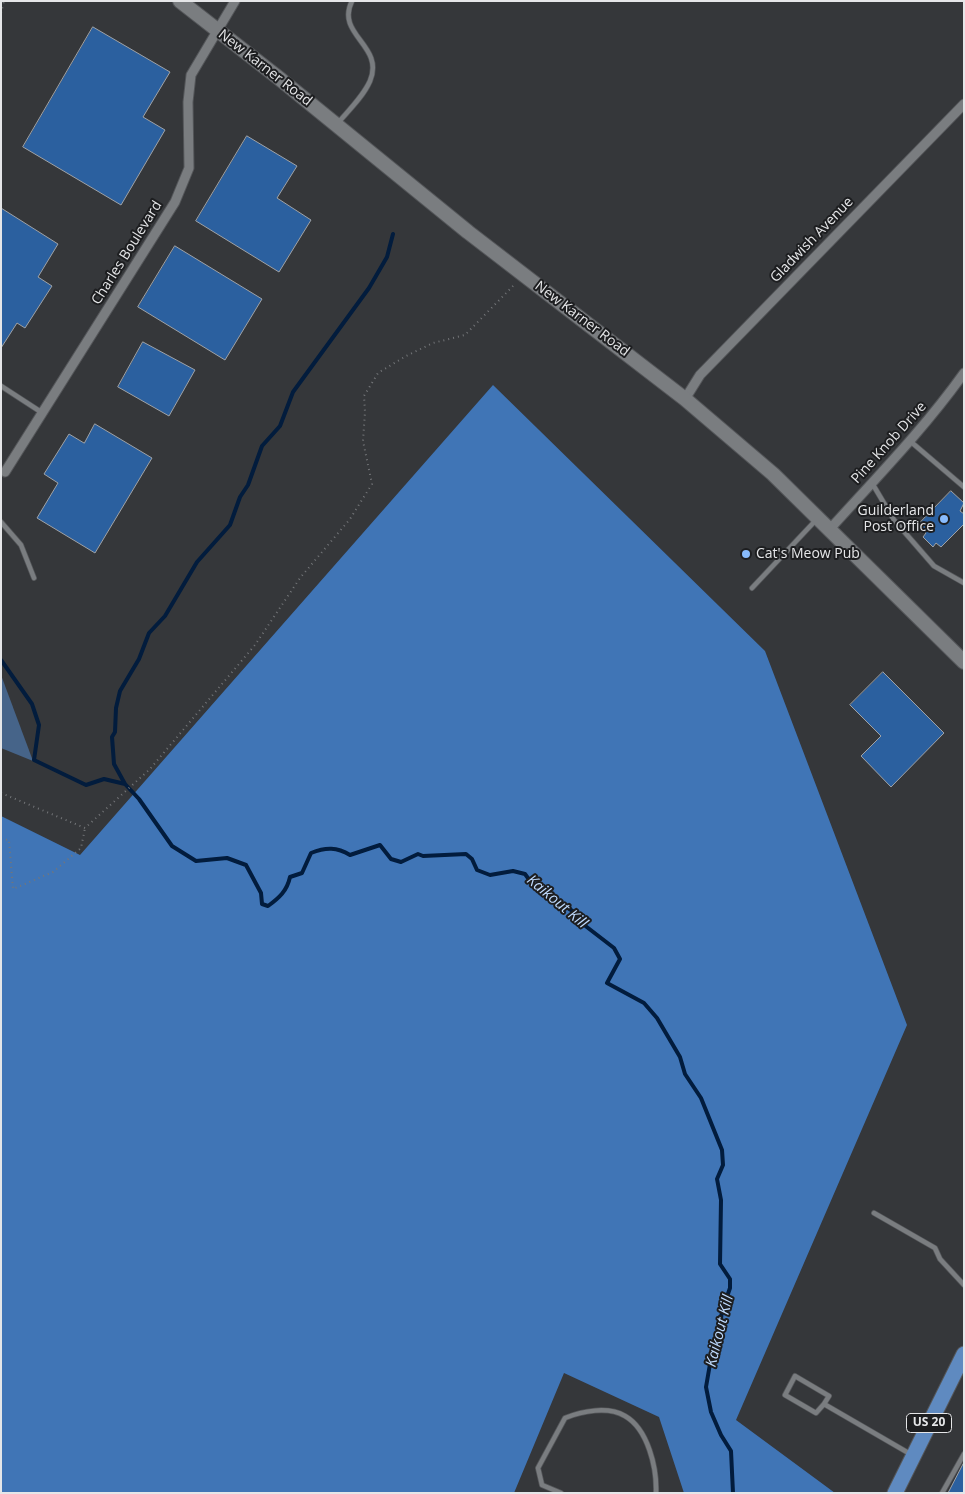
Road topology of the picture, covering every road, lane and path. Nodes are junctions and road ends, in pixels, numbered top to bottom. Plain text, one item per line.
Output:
1 (4, 1) edge
2 (180, 1) edge
3 (235, 1) edge
4 (352, 1) edge
5 (1, 13) edge
6 (218, 31) junction
7 (964, 104) edge
8 (336, 125) junction
9 (524, 275) junction
10 (964, 373) edge
11 (1, 386) edge
12 (685, 399) junction
13 (42, 412) junction
14 (910, 441) junction
15 (3, 475) edge
16 (872, 483) junction
17 (964, 487) edge
18 (818, 517) junction
19 (1, 522) edge
20 (830, 529) junction
21 (34, 578) dead end
22 (964, 583) edge
23 (752, 588) dead end
24 (964, 662) edge
25 (1, 793) edge
26 (85, 828) junction
27 (1, 839) edge
28 (874, 1213) dead end
29 (964, 1285) edge
30 (964, 1354) edge
31 (824, 1404) junction
32 (964, 1454) edge
33 (913, 1456) junction
34 (560, 1493) edge
35 (656, 1493) edge
36 (895, 1493) edge
37 (942, 1493) edge

1 - 5 path
2 - 6 main road, New Karner Road
3 - 6 street, Charles Boulevard
4 - 8 lane
6 - 8 main road, New Karner Road
6 - 13 street, Charles Boulevard
7 - 12 street, Gladwish Avenue
8 - 9 main road, New Karner Road
9 - 12 main road, New Karner Road
9 - 26 path
10 - 14 street, Pine Knob Drive
11 - 13 lane
12 - 18 main road, New Karner Road
13 - 15 street, Charles Boulevard
14 - 16 street, Pine Knob Drive
14 - 17 lane
16 - 20 street, Pine Knob Drive
16 - 22 lane
18 - 20 main road, New Karner Road
18 - 23 lane
19 - 21 lane
20 - 24 main road, New Karner Road
25 - 26 path
26 - 27 path
28 - 29 lane
30 - 33 main road, US 20
31 - 31 lane
31 - 33 lane
32 - 37 lane
33 - 36 main road, US 20
34 - 35 lane

